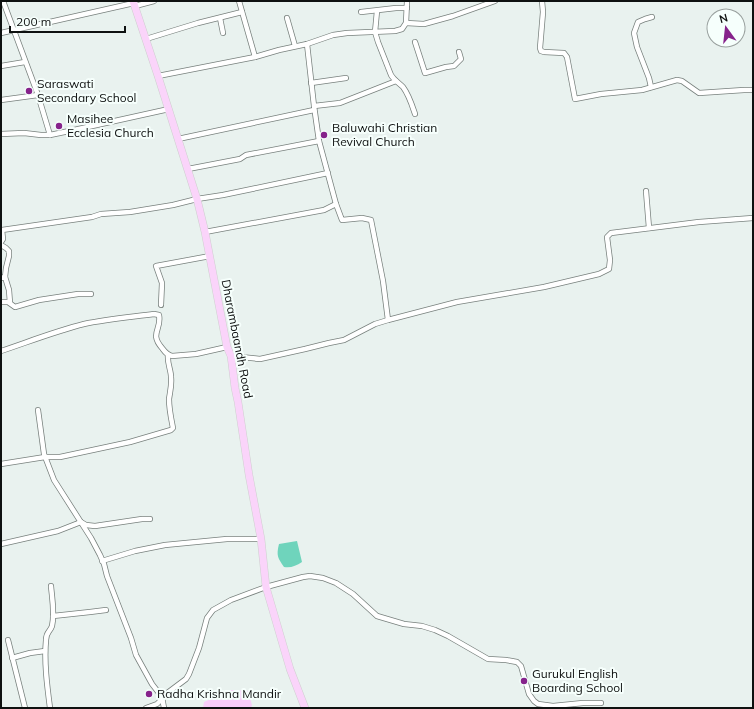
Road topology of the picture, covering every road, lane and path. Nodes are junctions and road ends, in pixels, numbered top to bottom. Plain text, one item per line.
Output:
1 (4, 1) edge
2 (154, 1) edge
3 (239, 1) edge
4 (407, 1) edge
5 (495, 1) edge
6 (542, 1) edge
7 (134, 4) edge
8 (406, 8) junction
9 (377, 11) junction
10 (242, 12) junction
11 (361, 12) dead end
12 (652, 17) dead end
13 (220, 18) junction
14 (287, 18) dead end
15 (406, 23) junction
16 (14, 29) junction
17 (375, 32) junction
18 (1, 33) edge
19 (223, 33) dead end
20 (146, 39) junction
21 (415, 42) dead end
22 (307, 44) junction
23 (295, 46) junction
24 (459, 52) dead end
25 (255, 57) junction
26 (25, 62) junction
27 (1, 66) edge
28 (158, 76) junction
29 (346, 78) dead end
30 (396, 81) junction
31 (311, 83) junction
32 (651, 87) junction
33 (753, 90) edge
34 (38, 95) junction
35 (1, 100) edge
36 (314, 108) junction
37 (169, 109) junction
38 (415, 114) dead end
39 (1, 134) edge
40 (50, 135) junction
41 (178, 139) junction
42 (319, 141) junction
43 (188, 169) junction
44 (328, 173) junction
45 (646, 191) dead end
46 (197, 199) junction
47 (336, 204) junction
48 (753, 218) edge
49 (649, 228) junction
50 (205, 232) junction
51 (1, 242) edge
52 (1, 245) edge
53 (210, 256) junction
54 (3, 278) edge
55 (91, 294) dead end
56 (1, 302) edge
57 (10, 303) junction
58 (161, 305) dead end
59 (388, 320) junction
60 (227, 347) junction
61 (1, 351) edge
62 (168, 355) junction
63 (231, 356) junction
64 (38, 410) dead end
65 (45, 458) junction
66 (1, 464) edge
67 (150, 519) dead end
68 (81, 522) junction
69 (261, 539) junction
70 (1, 544) edge
71 (102, 561) junction
72 (51, 586) dead end
73 (266, 587) junction
74 (106, 610) dead end
75 (53, 616) junction
76 (8, 640) dead end
77 (45, 651) junction
78 (12, 658) junction
79 (162, 697) junction
80 (601, 704) dead end
81 (25, 708) edge
82 (50, 708) edge
83 (146, 708) edge
84 (164, 708) edge
85 (305, 708) edge

1 - 16 street
2 - 7 street
3 - 10 street
4 - 8 street
5 - 15 street
6 - 32 street
7 - 16 street
7 - 20 main road, Dharambaandh Road
8 - 9 street
8 - 15 street
9 - 11 street
9 - 17 street
10 - 13 street
10 - 25 street
12 - 32 street
13 - 19 street
13 - 20 street
14 - 23 street
15 - 17 street
16 - 18 street
16 - 26 street
17 - 22 street
17 - 30 street
20 - 28 main road, Dharambaandh Road
21 - 24 street
22 - 23 street
22 - 31 street
23 - 25 street
25 - 28 street
26 - 27 street
26 - 34 street
28 - 37 main road, Dharambaandh Road
29 - 31 street
30 - 36 street
30 - 38 street
31 - 36 street
32 - 33 street
34 - 35 street
34 - 40 street
36 - 41 street
36 - 42 street
37 - 40 street
37 - 41 main road, Dharambaandh Road
39 - 40 street
41 - 43 main road, Dharambaandh Road
42 - 43 street
42 - 44 street
43 - 46 main road, Dharambaandh Road
44 - 46 street
44 - 47 street
45 - 49 street
46 - 50 main road, Dharambaandh Road
46 - 51 street
47 - 50 street
47 - 59 street
48 - 49 street
49 - 59 street
50 - 53 main road, Dharambaandh Road
52 - 54 street
53 - 58 street
53 - 60 main road, Dharambaandh Road
54 - 57 street
55 - 57 street
56 - 57 street
59 - 63 street
60 - 62 street
60 - 63 main road, Dharambaandh Road
61 - 62 street
62 - 65 street
63 - 69 main road, Dharambaandh Road
64 - 65 street
65 - 66 street
65 - 68 street
67 - 68 street
68 - 70 street
68 - 71 street
69 - 71 street
69 - 73 main road, Dharambaandh Road
71 - 79 street
72 - 75 street
73 - 79 street
73 - 80 street
73 - 85 main road, Dharambaandh Road
74 - 75 street
75 - 77 street
76 - 78 street
77 - 78 street
77 - 82 street
78 - 81 street
79 - 83 street
79 - 84 street

